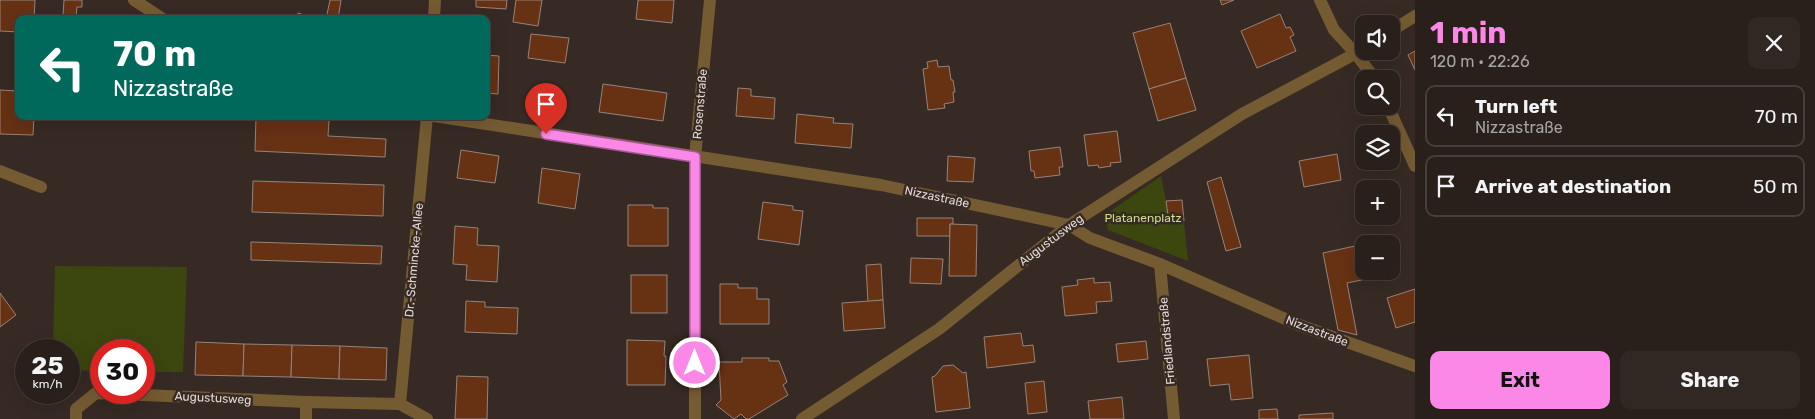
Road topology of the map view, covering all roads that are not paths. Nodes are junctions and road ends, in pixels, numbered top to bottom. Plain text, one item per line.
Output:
1 (435, 0) edge
2 (710, 0) edge
3 (1320, 0) edge
4 (138, 1) edge
5 (158, 15) edge
6 (434, 15) edge
7 (1415, 16) edge
8 (1400, 25) edge
9 (1355, 47) edge
10 (1355, 54) edge
11 (1392, 115) edge
12 (428, 120) edge
13 (459, 120) edge
14 (695, 157) junction
15 (1415, 166) edge
16 (0, 171) edge
17 (42, 187) dead end
18 (1069, 225) junction
19 (1160, 264) junction
20 (1415, 366) edge
21 (306, 402) junction
22 (400, 404) junction
23 (76, 419) edge
24 (306, 419) edge
25 (427, 419) edge
26 (695, 419) edge
27 (802, 419) edge
28 (1174, 419) edge

1 - 6 street
2 - 14 street, Rosenstraße
3 - 9 street
4 - 5 street
7 - 8 street
10 - 18 street, Augustusweg
11 - 15 street
12 - 22 street, Dr.-Schmincke-Allee
13 - 14 street, Nizzastraße
14 - 18 street, Nizzastraße
14 - 26 street, Rosenstraße
16 - 17 street
18 - 19 street, Nizzastraße
18 - 27 street, Augustusweg
19 - 20 street, Nizzastraße
19 - 28 street, Friedlandstraße
21 - 22 street, Augustusweg
21 - 23 street, Augustusweg
21 - 24 street
22 - 25 street, Augustusweg

